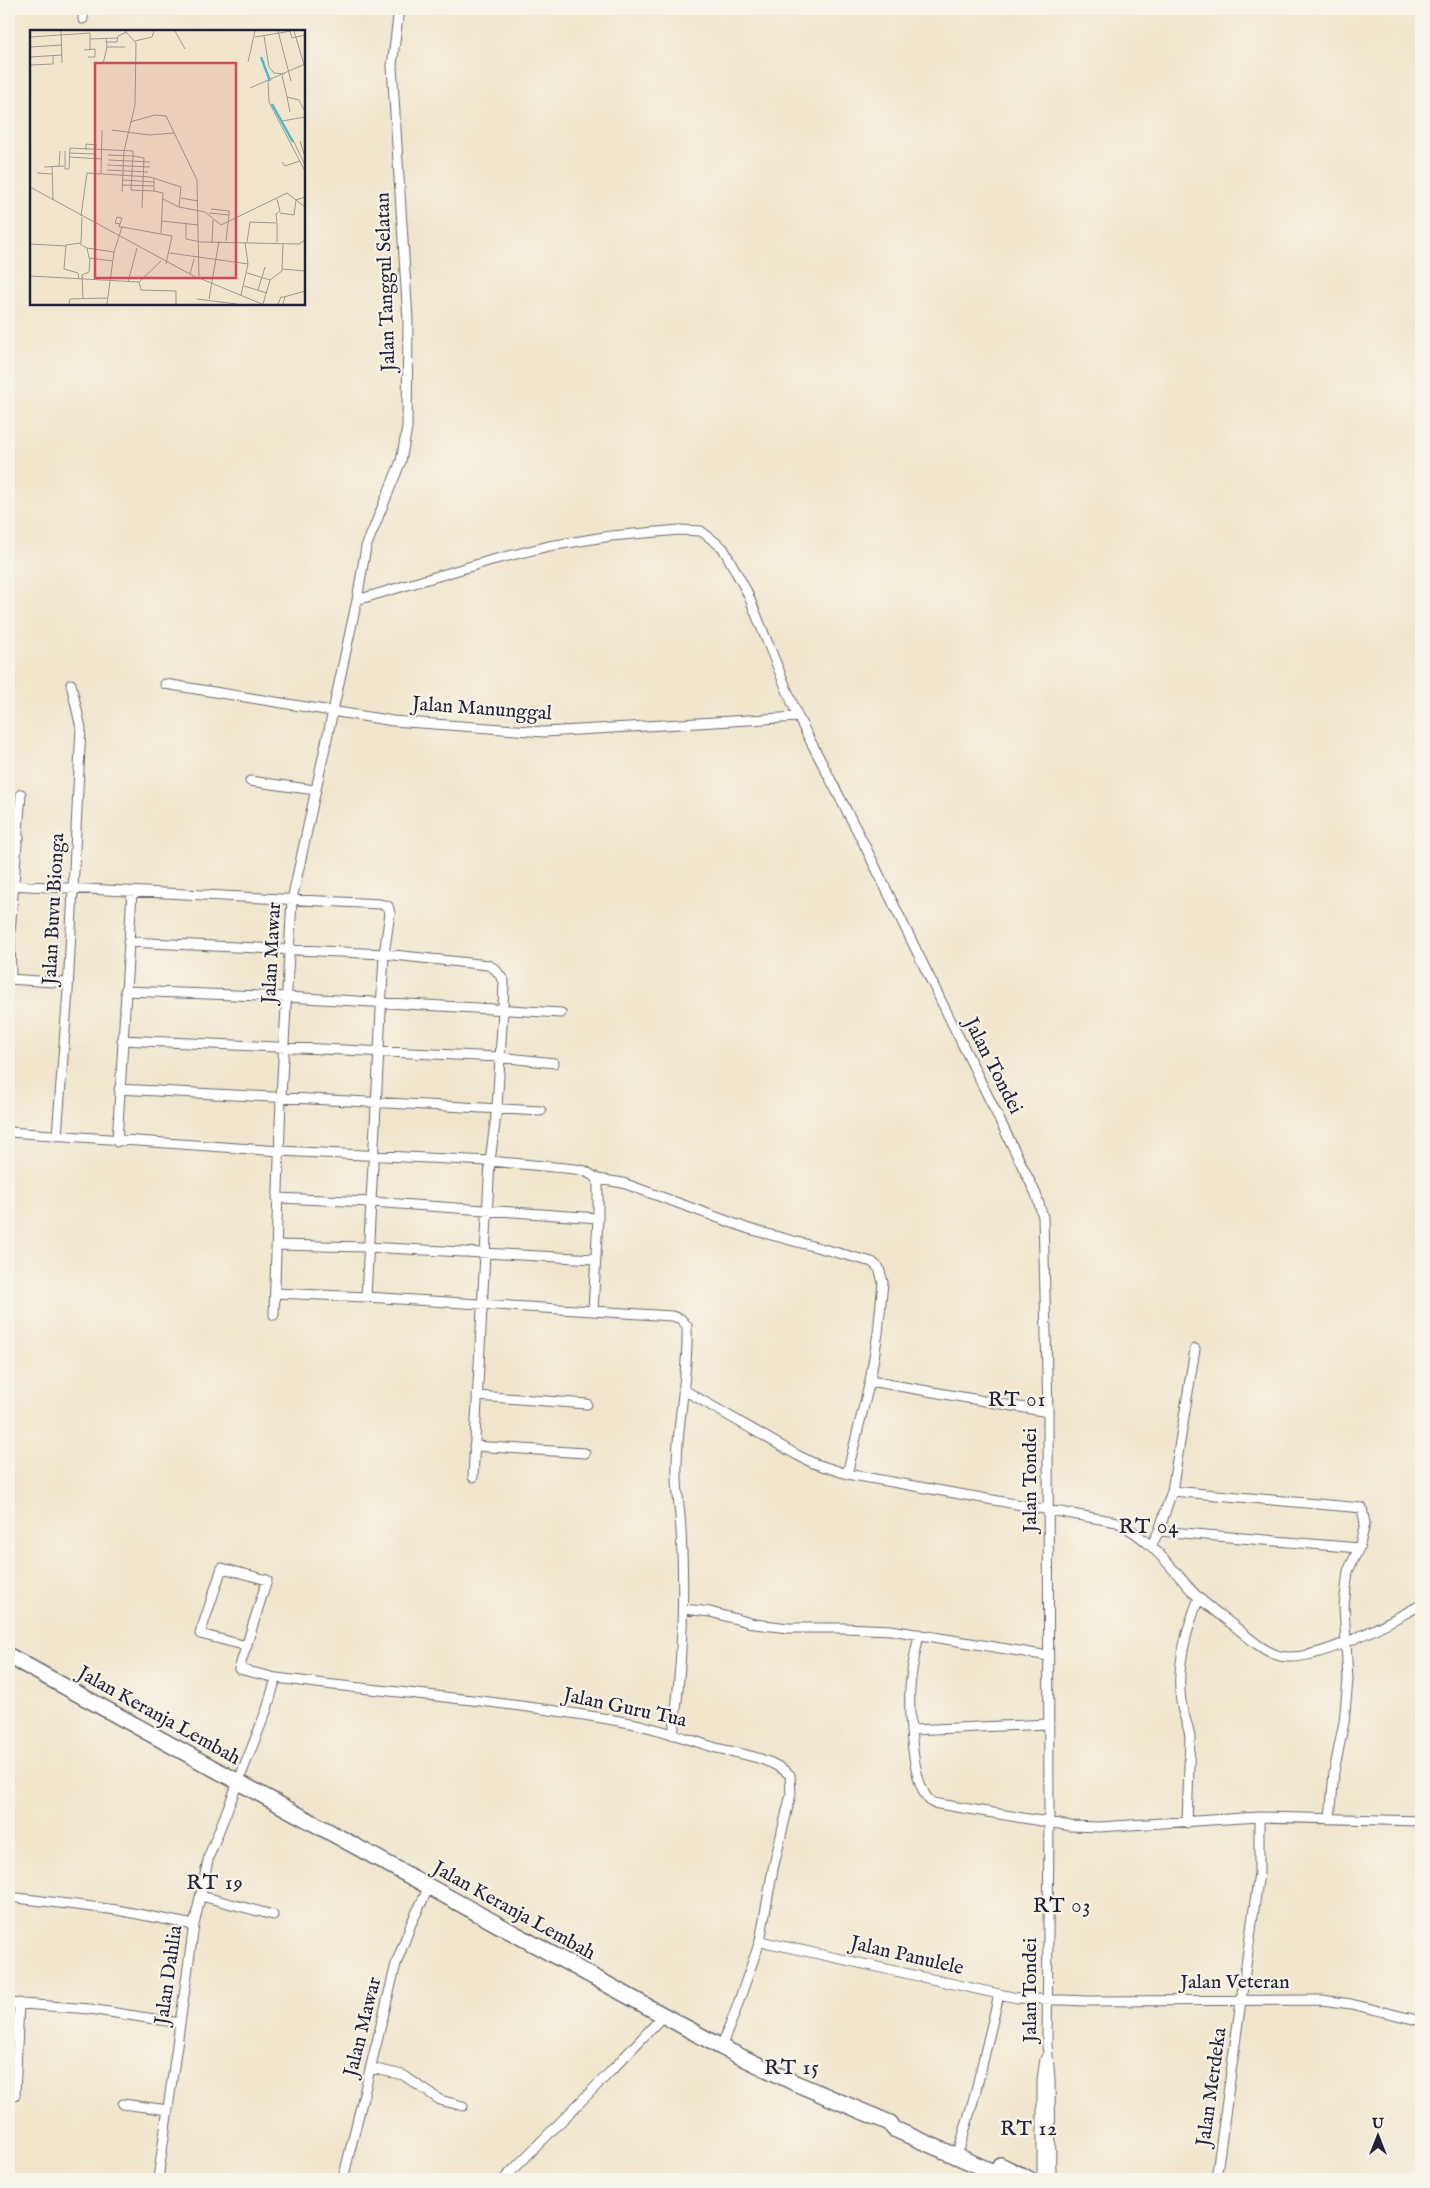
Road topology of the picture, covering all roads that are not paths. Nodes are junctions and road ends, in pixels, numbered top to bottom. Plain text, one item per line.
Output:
1 (84, 9) edge
2 (399, 9) edge
3 (83, 19) dead end
4 (357, 600) junction
5 (71, 684) dead end
6 (165, 684) dead end
7 (332, 709) junction
8 (798, 717) junction
9 (250, 781) dead end
10 (315, 790) junction
11 (21, 794) dead end
12 (9, 838) edge
13 (19, 838) junction
14 (12, 885) edge
15 (72, 889) junction
16 (132, 892) junction
17 (292, 900) junction
18 (10, 932) edge
19 (128, 942) junction
20 (289, 950) junction
21 (384, 954) junction
22 (10, 979) edge
23 (68, 983) junction
24 (125, 991) junction
25 (287, 997) junction
26 (382, 1003) junction
27 (503, 1009) junction
28 (561, 1013) dead end
29 (122, 1040) junction
30 (284, 1047) junction
31 (380, 1052) junction
32 (500, 1058) junction
33 (554, 1063) dead end
34 (119, 1089) junction
35 (281, 1097) junction
36 (376, 1102) junction
37 (497, 1108) junction
38 (541, 1112) dead end
39 (9, 1132) edge
40 (57, 1136) junction
41 (117, 1142) junction
42 (279, 1151) junction
43 (374, 1156) junction
44 (490, 1160) junction
45 (598, 1179) junction
46 (277, 1198) junction
47 (371, 1202) junction
48 (488, 1212) junction
49 (598, 1218) junction
50 (276, 1245) junction
51 (367, 1248) junction
52 (485, 1254) junction
53 (595, 1259) junction
54 (275, 1293) junction
55 (366, 1296) junction
56 (482, 1304) junction
57 (593, 1311) junction
58 (274, 1315) dead end
59 (1195, 1349) dead end
60 (870, 1381) junction
61 (684, 1390) junction
62 (477, 1396) junction
63 (587, 1404) dead end
64 (1048, 1412) junction
65 (474, 1446) junction
66 (585, 1453) dead end
67 (847, 1474) junction
68 (473, 1477) dead end
69 (1172, 1492) junction
70 (1047, 1510) junction
71 (1160, 1531) junction
72 (1152, 1544) junction
73 (1359, 1548) junction
74 (1199, 1598) junction
75 (1421, 1605) edge
76 (684, 1609) junction
77 (919, 1634) junction
78 (1345, 1642) junction
79 (247, 1646) junction
80 (9, 1656) edge
81 (1049, 1656) junction
82 (276, 1678) junction
83 (1049, 1724) junction
84 (911, 1730) junction
85 (673, 1735) junction
86 (239, 1782) junction
87 (1258, 1817) junction
88 (1330, 1819) junction
89 (1421, 1821) edge
90 (1049, 1822) junction
91 (1187, 1823) junction
92 (429, 1887) junction
93 (201, 1896) junction
94 (9, 1897) edge
95 (273, 1915) dead end
96 (194, 1925) junction
97 (760, 1941) junction
98 (999, 1995) junction
99 (1047, 2000) junction
100 (1242, 2000) junction
101 (9, 2003) edge
102 (19, 2003) junction
103 (664, 2015) junction
104 (1421, 2021) edge
105 (180, 2023) junction
106 (1047, 2044) junction
107 (721, 2047) junction
108 (371, 2068) junction
109 (15, 2095) dead end
110 (123, 2104) dead end
111 (463, 2106) dead end
112 (168, 2110) junction
113 (890, 2123) junction
114 (960, 2147) junction
115 (158, 2179) edge
116 (342, 2179) edge
117 (504, 2179) edge
118 (1009, 2179) edge
119 (1030, 2179) edge
120 (1042, 2179) edge
121 (1051, 2179) edge
122 (1216, 2179) edge

1 - 3 street
2 - 4 street, Jalan Tanggul Selatan
4 - 7 street, Jalan Mawar
4 - 8 street, Jalan Tondei
5 - 15 street, Jalan Buvu Bionga
6 - 7 street, Jalan Manunggal
7 - 8 street, Jalan Manunggal
7 - 10 street, Jalan Mawar
8 - 64 street, Jalan Tondei
9 - 10 street
10 - 17 street, Jalan Mawar
11 - 13 street
12 - 13 street
13 - 14 street
14 - 15 street
14 - 18 street
15 - 16 street
15 - 23 street, Jalan Buvu Bionga
16 - 17 street
16 - 19 street
17 - 20 street, Jalan Mawar
17 - 21 street
18 - 22 street
19 - 20 street
19 - 24 street
20 - 21 street
20 - 25 street, Jalan Mawar
21 - 26 street
21 - 27 street
22 - 23 street
23 - 40 street, Jalan Buvu Bionga
24 - 25 street
24 - 29 street
25 - 26 street
25 - 30 street, Jalan Mawar
26 - 27 street
26 - 31 street
27 - 28 street
27 - 32 street
29 - 30 street
29 - 34 street
30 - 31 street
30 - 35 street, Jalan Mawar
31 - 32 street
31 - 36 street
32 - 33 street
32 - 37 street
34 - 35 street
34 - 41 street
35 - 36 street
35 - 42 street, Jalan Mawar
36 - 37 street
36 - 43 street
37 - 38 street
37 - 44 street
39 - 40 street
40 - 41 street
41 - 42 street
42 - 43 street
42 - 46 street, Jalan Mawar
43 - 44 street
43 - 47 street
44 - 45 street
44 - 48 street
45 - 49 street
45 - 60 street
46 - 47 street
46 - 50 street, Jalan Mawar
47 - 48 street
47 - 51 street
48 - 49 street
48 - 52 street
49 - 53 street
50 - 51 street
50 - 54 street, Jalan Mawar
51 - 52 street
51 - 55 street
52 - 53 street
52 - 56 street
53 - 57 street
54 - 55 street
54 - 58 street, Jalan Mawar
55 - 56 street
56 - 57 street
56 - 62 street
57 - 61 street
59 - 69 street
60 - 64 street
60 - 67 street
61 - 67 street
61 - 76 street
62 - 63 street
62 - 65 street
64 - 70 street, Jalan Tondei
65 - 66 street
65 - 68 street
67 - 70 street
69 - 71 street
69 - 73 street
70 - 72 street
70 - 81 street, Jalan Tondei
71 - 72 street
71 - 73 street
72 - 74 street
73 - 78 street
74 - 78 street
74 - 91 street
75 - 78 street
76 - 77 street
76 - 85 street
77 - 81 street
77 - 84 street
78 - 88 street
79 - 79 street
79 - 82 street, Jalan Guru Tua
80 - 86 main road, Jalan Keranja Lembah
81 - 83 street, Jalan Tondei
82 - 85 street, Jalan Guru Tua
82 - 86 street
83 - 84 street
83 - 90 street, Jalan Tondei
84 - 90 street
85 - 97 street, Jalan Guru Tua
86 - 92 main road, Jalan Keranja Lembah
86 - 93 street, Jalan Dahlia
87 - 88 street
87 - 91 street
87 - 100 street, Jalan Merdeka
88 - 89 street
90 - 91 street
90 - 99 street, Jalan Tondei
92 - 103 main road, Jalan Keranja Lembah
92 - 108 street, Jalan Mawar
93 - 95 street
93 - 96 street, Jalan Dahlia
94 - 96 street
96 - 105 street, Jalan Dahlia
97 - 98 street, Jalan Panulele
97 - 107 street, Jalan Guru Tua
98 - 99 street, Jalan Panulele
98 - 114 street
99 - 100 street, Jalan Veteran
99 - 106 street, Jalan Tondei
100 - 104 street, Jalan Veteran
100 - 122 street, Jalan Merdeka
101 - 102 street
102 - 105 street
102 - 109 street
103 - 107 main road, Jalan Keranja Lembah
103 - 117 street
105 - 112 street, Jalan Dahlia
106 - 120 street
106 - 121 street, Jalan Tondei
107 - 113 main road, Jalan Keranja Lembah
108 - 111 street
108 - 116 street, Jalan Mawar
110 - 112 street
112 - 115 street, Jalan Dahlia
113 - 114 main road
113 - 118 main road, Jalan Keranja Lembah
114 - 119 main road

